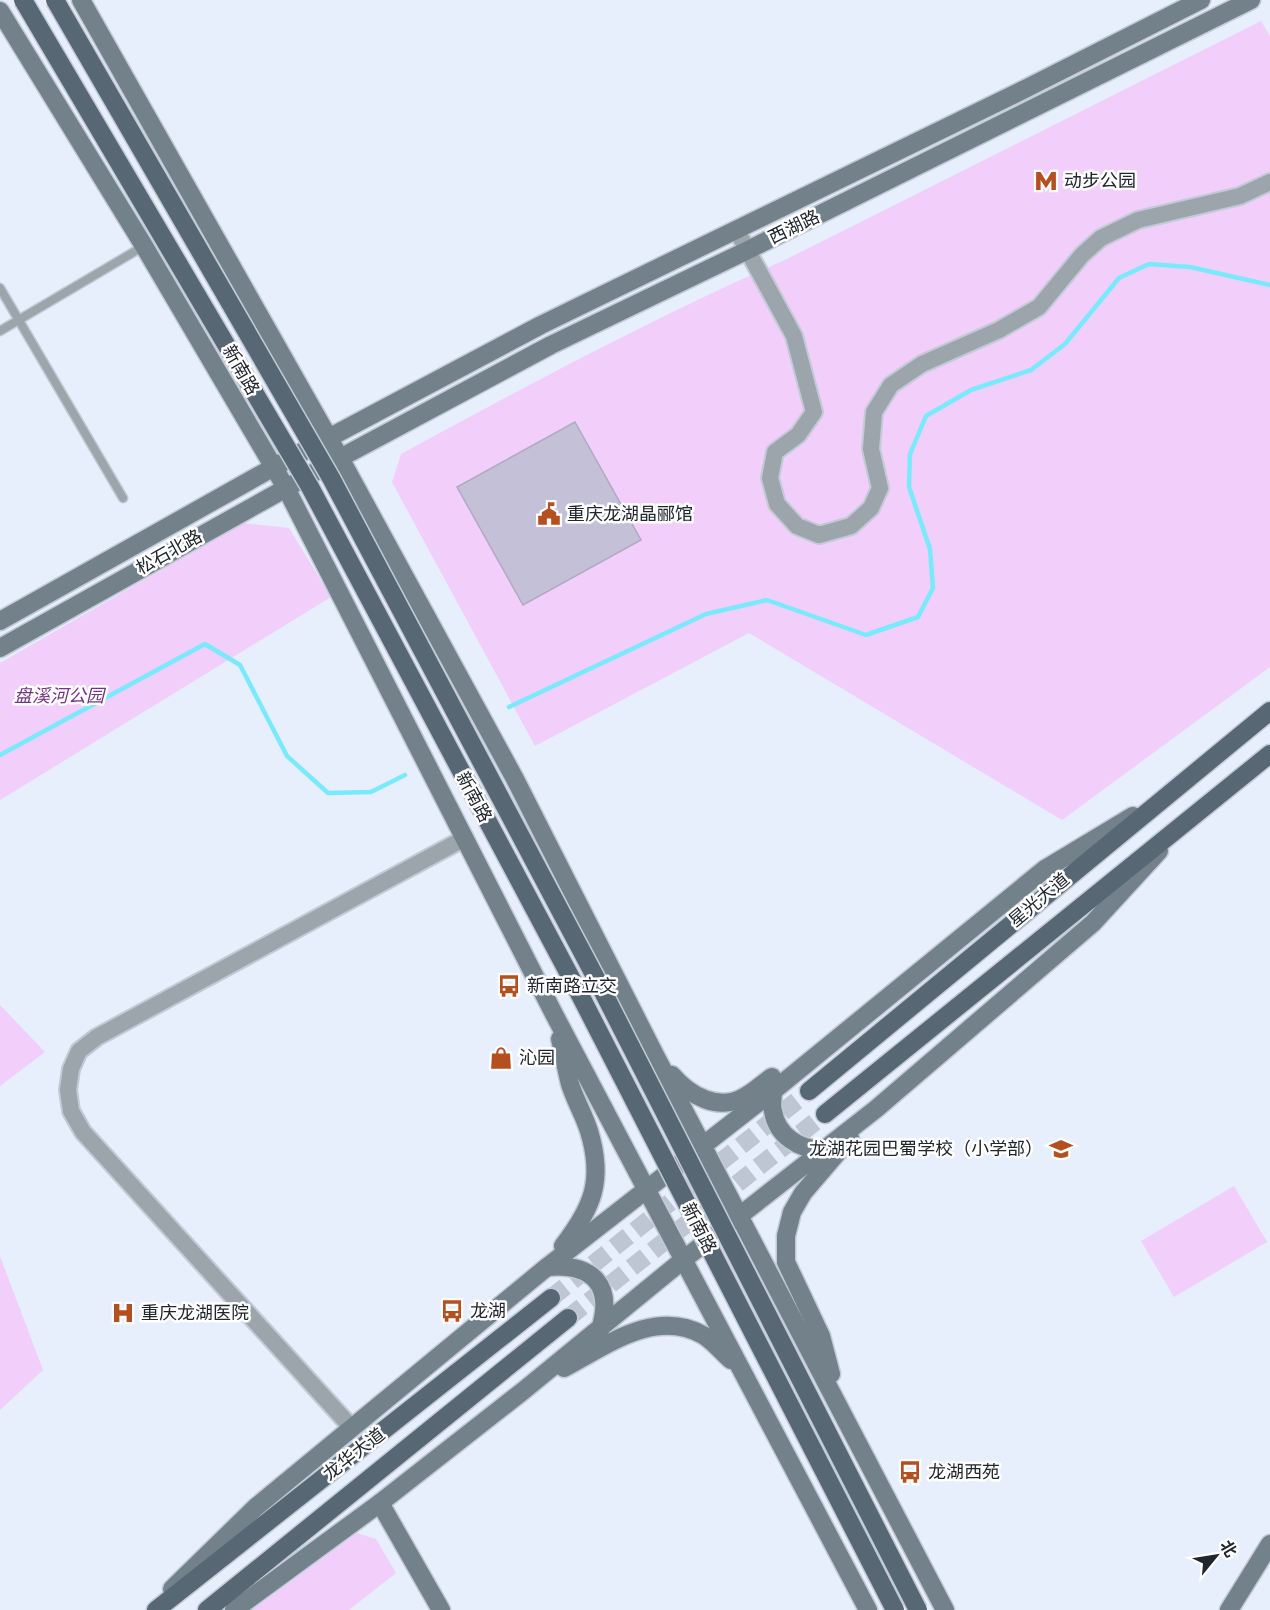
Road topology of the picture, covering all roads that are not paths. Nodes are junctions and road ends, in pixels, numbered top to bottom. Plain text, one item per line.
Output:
1 (23, 0) edge
2 (55, 0) edge
3 (81, 0) edge
4 (1201, 0) edge
5 (1251, 0) edge
6 (0, 12) edge
7 (1270, 182) edge
8 (737, 231) junction
9 (144, 246) junction
10 (746, 251) junction
11 (0, 288) edge
12 (19, 320) junction
13 (0, 331) edge
14 (328, 438) junction
15 (340, 458) junction
16 (274, 467) junction
17 (286, 488) junction
18 (123, 498) dead end
19 (0, 621) edge
20 (6, 645) edge
21 (1270, 711) edge
22 (1270, 754) edge
23 (1161, 800) junction
24 (1181, 826) junction
25 (465, 838) junction
26 (555, 1016) junction
27 (838, 1038) junction
28 (654, 1053) junction
29 (773, 1091) junction
30 (809, 1091) tunnel mouth
31 (876, 1108) junction
32 (825, 1114) tunnel mouth
33 (703, 1146) junction
34 (822, 1150) junction
35 (646, 1189) junction
36 (741, 1215) junction
37 (683, 1260) junction
38 (547, 1267) junction
39 (551, 1299) tunnel mouth
40 (568, 1318) tunnel mouth
41 (600, 1330) junction
42 (743, 1372) junction
43 (523, 1391) junction
44 (841, 1411) junction
45 (351, 1427) junction
46 (380, 1503) junction
47 (1270, 1544) edge
48 (151, 1610) edge
49 (156, 1610) edge
50 (207, 1610) edge
51 (234, 1610) edge
52 (441, 1610) edge
53 (868, 1610) edge
54 (895, 1610) edge
55 (918, 1610) edge
56 (945, 1610) edge
57 (1229, 1610) edge

1 - 54 main road, 新南路, bridge
2 - 55 main road, 新南路, bridge
3 - 14 street
4 - 8 street, 西湖路
5 - 10 street, 西湖路
6 - 9 street, 新南路
7 - 10 street
8 - 10 street
8 - 14 street, 西湖路
9 - 12 lane
9 - 16 street, 新南路
10 - 15 street, 西湖路
11 - 12 lane
12 - 13 lane
12 - 18 lane
14 - 15 street
14 - 16 street, 松石北路
15 - 17 street, 松石北路
15 - 28 street
16 - 17 street, 新南路
16 - 19 street, 松石北路
17 - 20 street, 松石北路
17 - 25 street, 新南路
19 - 20 lane
21 - 23 main road, 星光大道
22 - 24 main road, 星光大道
23 - 27 street
23 - 30 main road, 星光大道
24 - 31 street
24 - 32 main road, 星光大道
25 - 26 street, 新南路
25 - 45 street
26 - 35 street, 新南路
26 - 38 street
27 - 28 street
27 - 29 street
28 - 33 street
29 - 33 street
29 - 34 street
31 - 34 street
31 - 44 street
33 - 35 street
33 - 36 street
34 - 36 street
35 - 37 street, 新南路
35 - 38 street
36 - 37 street
36 - 44 street
37 - 41 street
37 - 42 street, 新南路
38 - 41 street
38 - 45 street
39 - 49 main road, 龙华大道
40 - 50 main road, 龙华大道
41 - 43 street
42 - 43 street
42 - 53 street, 新南路
43 - 46 street
44 - 56 street
45 - 48 street
46 - 51 street
46 - 52 street
47 - 57 street

